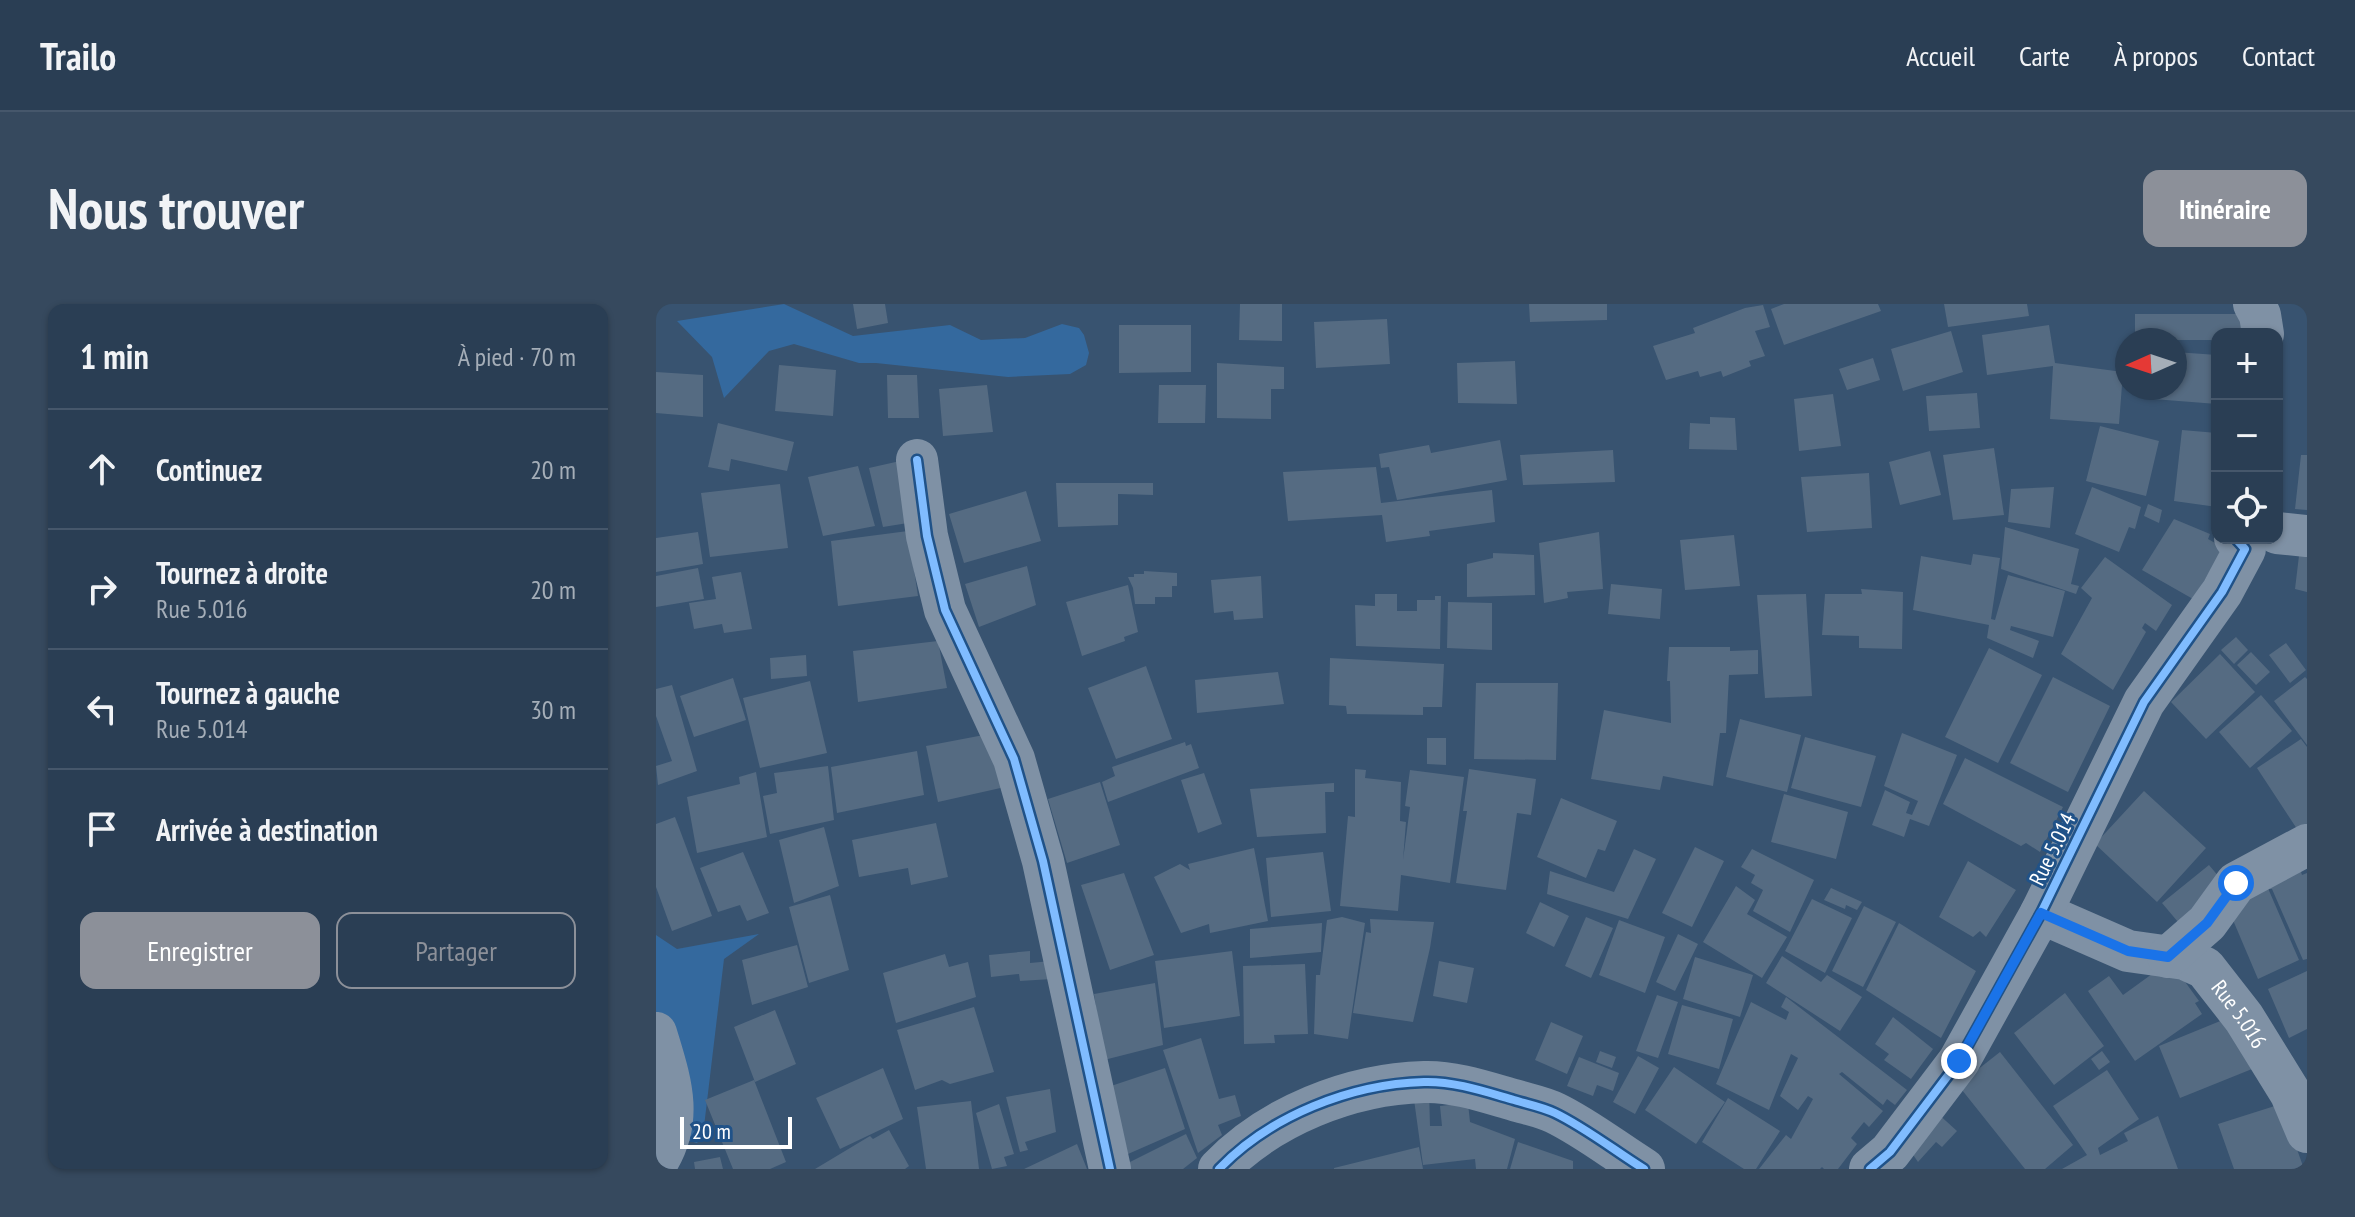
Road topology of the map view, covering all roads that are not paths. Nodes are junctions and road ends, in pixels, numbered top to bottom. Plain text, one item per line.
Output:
1 (2254, 304) edge
2 (2262, 328) edge
3 (917, 460) dead end
4 (2283, 534) edge
5 (2307, 536) edge
6 (2240, 544) edge
7 (2307, 845) edge
8 (2041, 913) junction
9 (2168, 957) junction
10 (656, 1033) edge
11 (2307, 1132) edge
12 (1887, 1163) edge
13 (656, 1164) edge
14 (1110, 1169) edge
15 (1219, 1169) edge
16 (1644, 1169) edge

1 - 2 street
3 - 14 street
4 - 5 street
6 - 8 street, Rue 5.014
7 - 9 street
8 - 9 street, Rue 5.016
8 - 12 street, Rue 5.014
9 - 11 street, Rue 5.016
10 - 13 street
15 - 16 street

